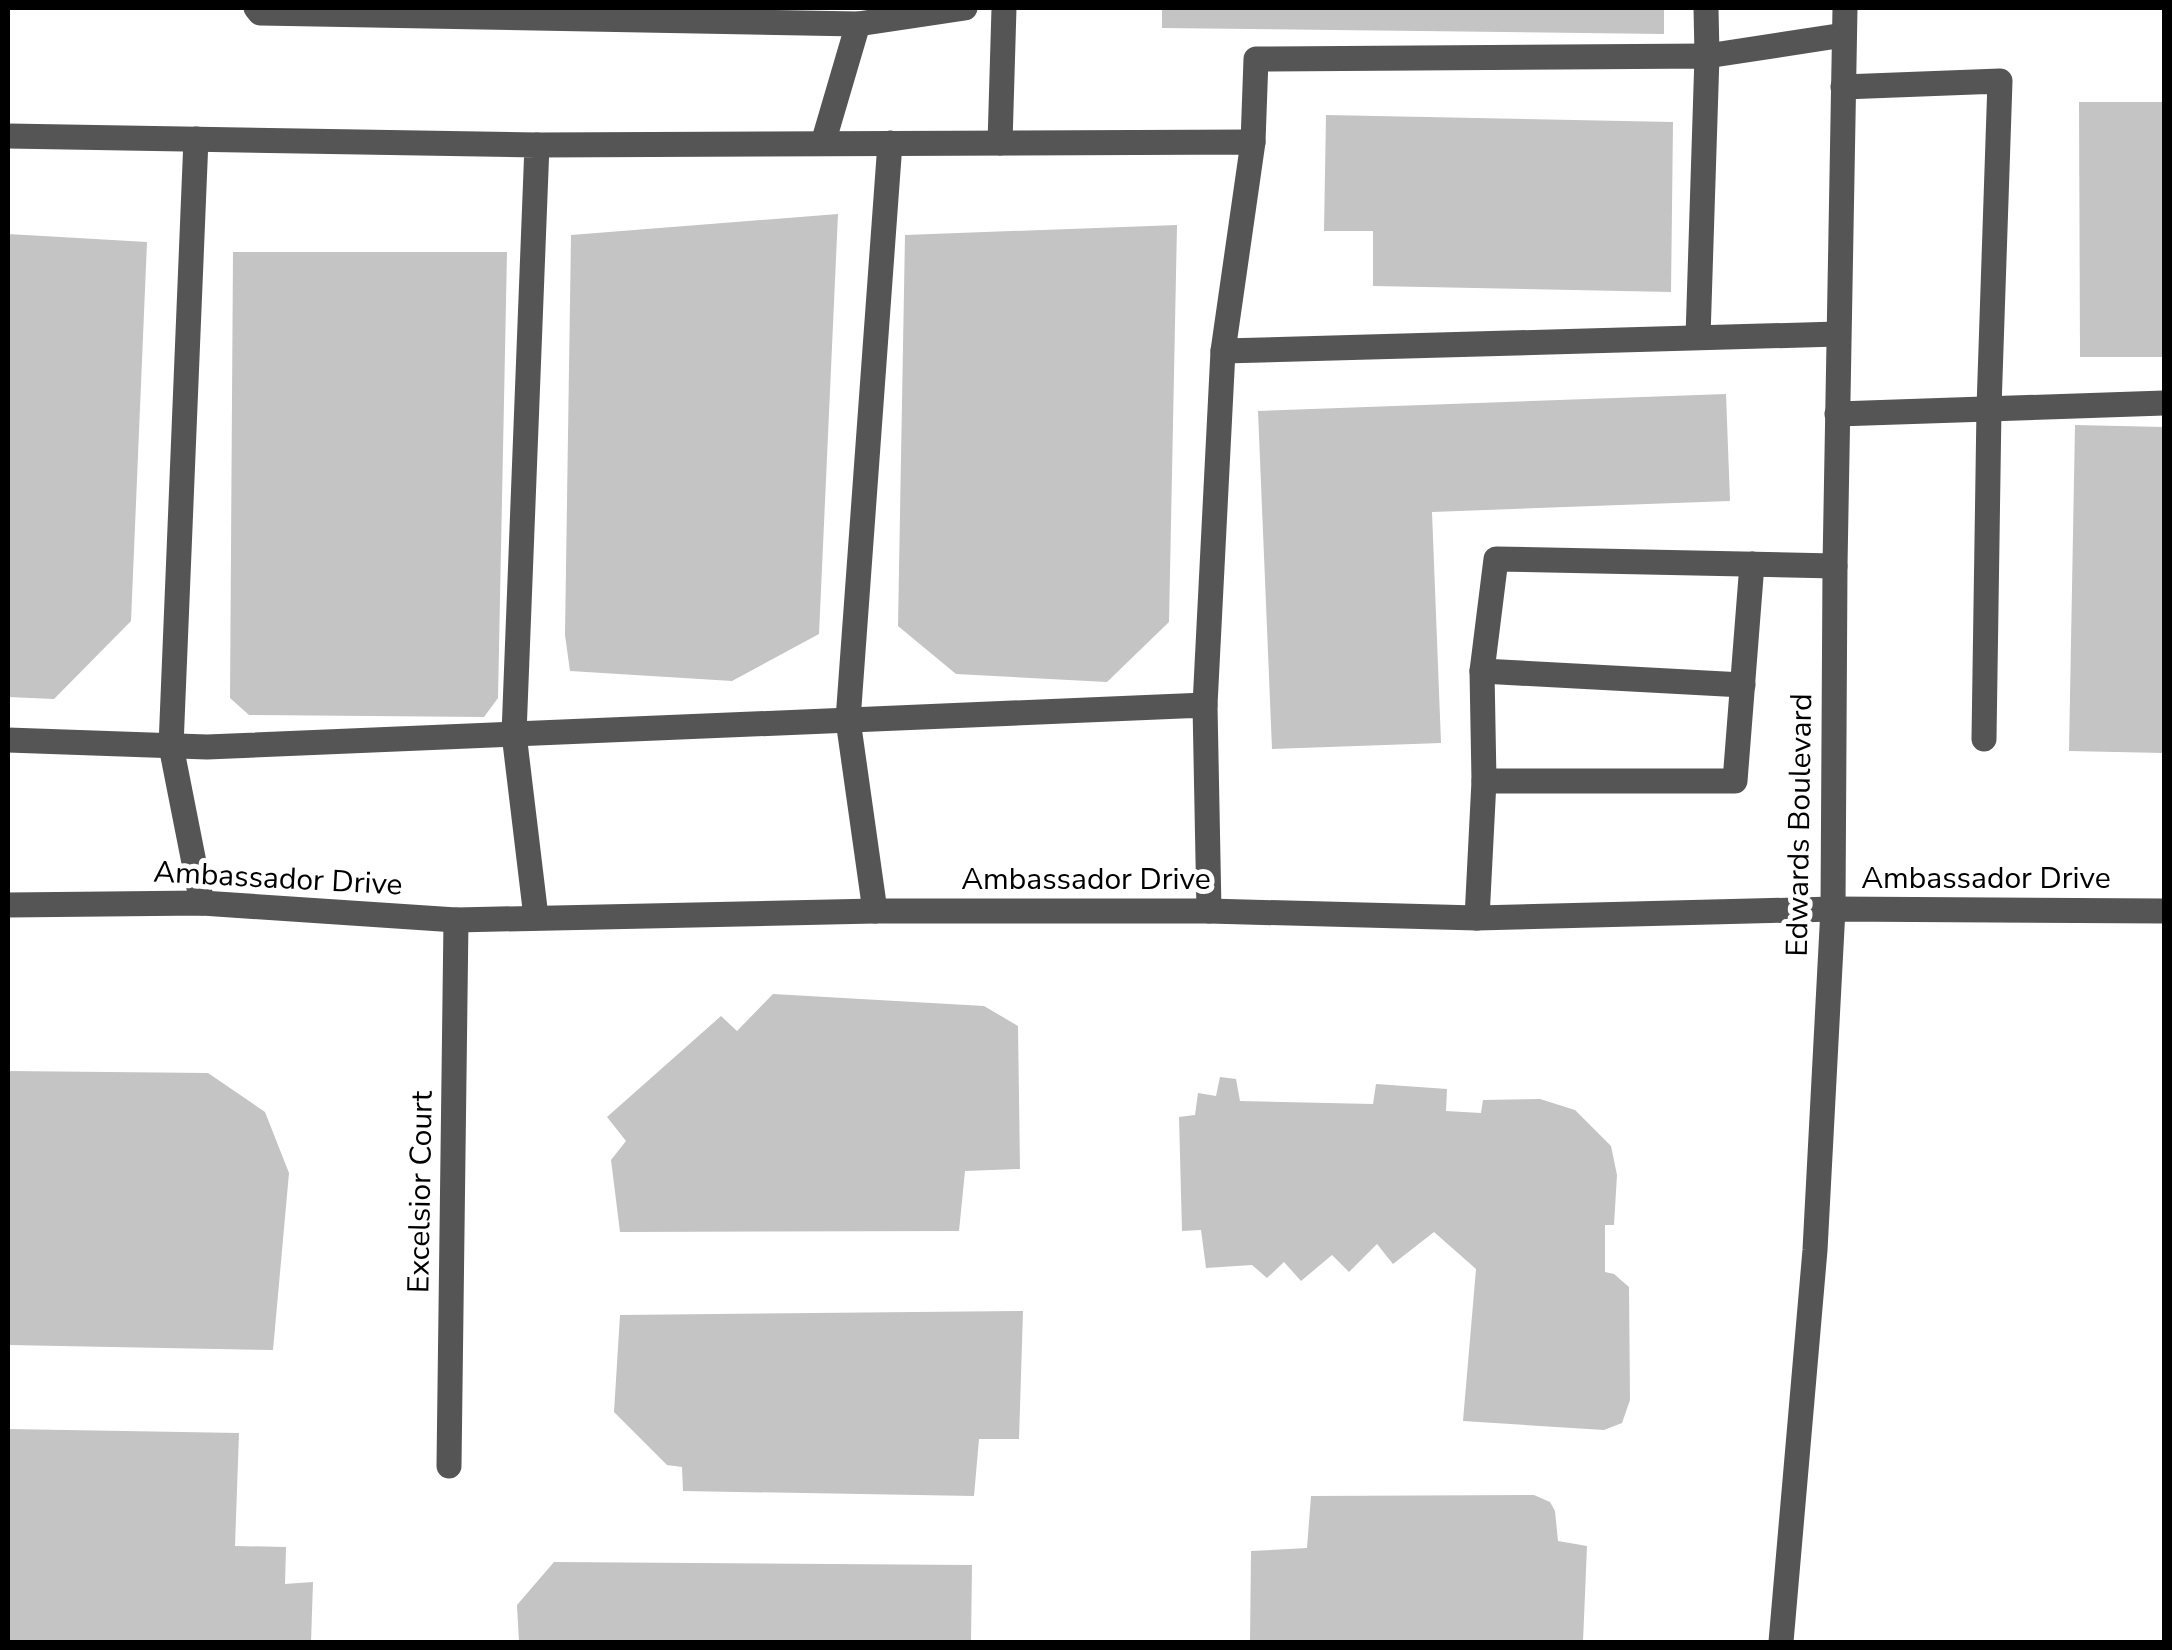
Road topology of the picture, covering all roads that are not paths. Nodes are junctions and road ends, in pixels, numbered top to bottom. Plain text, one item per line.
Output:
1 (256, 8) edge
2 (965, 8) edge
3 (1004, 8) edge
4 (1706, 8) edge
5 (1845, 8) edge
6 (858, 24) junction
7 (1844, 36) junction
8 (1707, 56) junction
9 (1843, 87) junction
10 (8, 136) edge
11 (196, 140) junction
12 (1253, 142) junction
13 (823, 143) junction
14 (890, 143) junction
15 (1000, 143) junction
16 (536, 145) junction
17 (1838, 334) junction
18 (1698, 337) junction
19 (1222, 351) junction
20 (2164, 403) edge
21 (1989, 408) junction
22 (1837, 414) junction
23 (1752, 564) junction
24 (1835, 566) junction
25 (1482, 671) junction
26 (1743, 685) junction
27 (1205, 705) junction
28 (848, 720) junction
29 (514, 734) junction
30 (1984, 739) dead end
31 (8, 740) edge
32 (171, 746) junction
33 (1484, 781) junction
34 (202, 904) junction
35 (8, 905) edge
36 (1833, 910) junction
37 (875, 911) junction
38 (2164, 911) edge
39 (1209, 912) junction
40 (536, 917) junction
41 (1477, 918) junction
42 (456, 920) junction
43 (449, 1466) dead end
44 (1782, 1642) edge

1 - 6 street
2 - 6 street
3 - 15 street
4 - 8 street
5 - 7 street, Edwards Boulevard
6 - 13 street
7 - 8 street
7 - 9 street, Edwards Boulevard
8 - 12 street
8 - 18 street
9 - 17 street, Edwards Boulevard
9 - 21 street
10 - 11 street
11 - 16 street
11 - 32 street
12 - 15 street
12 - 19 street
13 - 14 street
13 - 16 street
14 - 15 street
14 - 28 street
16 - 29 street
17 - 18 street
17 - 22 street, Edwards Boulevard
18 - 19 street
19 - 27 street
20 - 21 street
21 - 22 street
21 - 30 street
22 - 24 street, Edwards Boulevard
23 - 24 street
23 - 25 street
23 - 26 street
24 - 36 street, Edwards Boulevard
25 - 26 street
25 - 33 street
26 - 33 street
27 - 28 street
27 - 39 street
28 - 29 street
28 - 37 street
29 - 32 street
29 - 40 street
31 - 32 street
32 - 34 street
33 - 41 street
34 - 35 street, Ambassador Drive
34 - 42 street, Ambassador Drive
36 - 38 street, Ambassador Drive
36 - 41 street, Ambassador Drive
36 - 44 street, Edwards Boulevard
37 - 39 street, Ambassador Drive
37 - 40 street, Ambassador Drive
39 - 41 street, Ambassador Drive
40 - 42 street, Ambassador Drive
42 - 43 street, Excelsior Court

